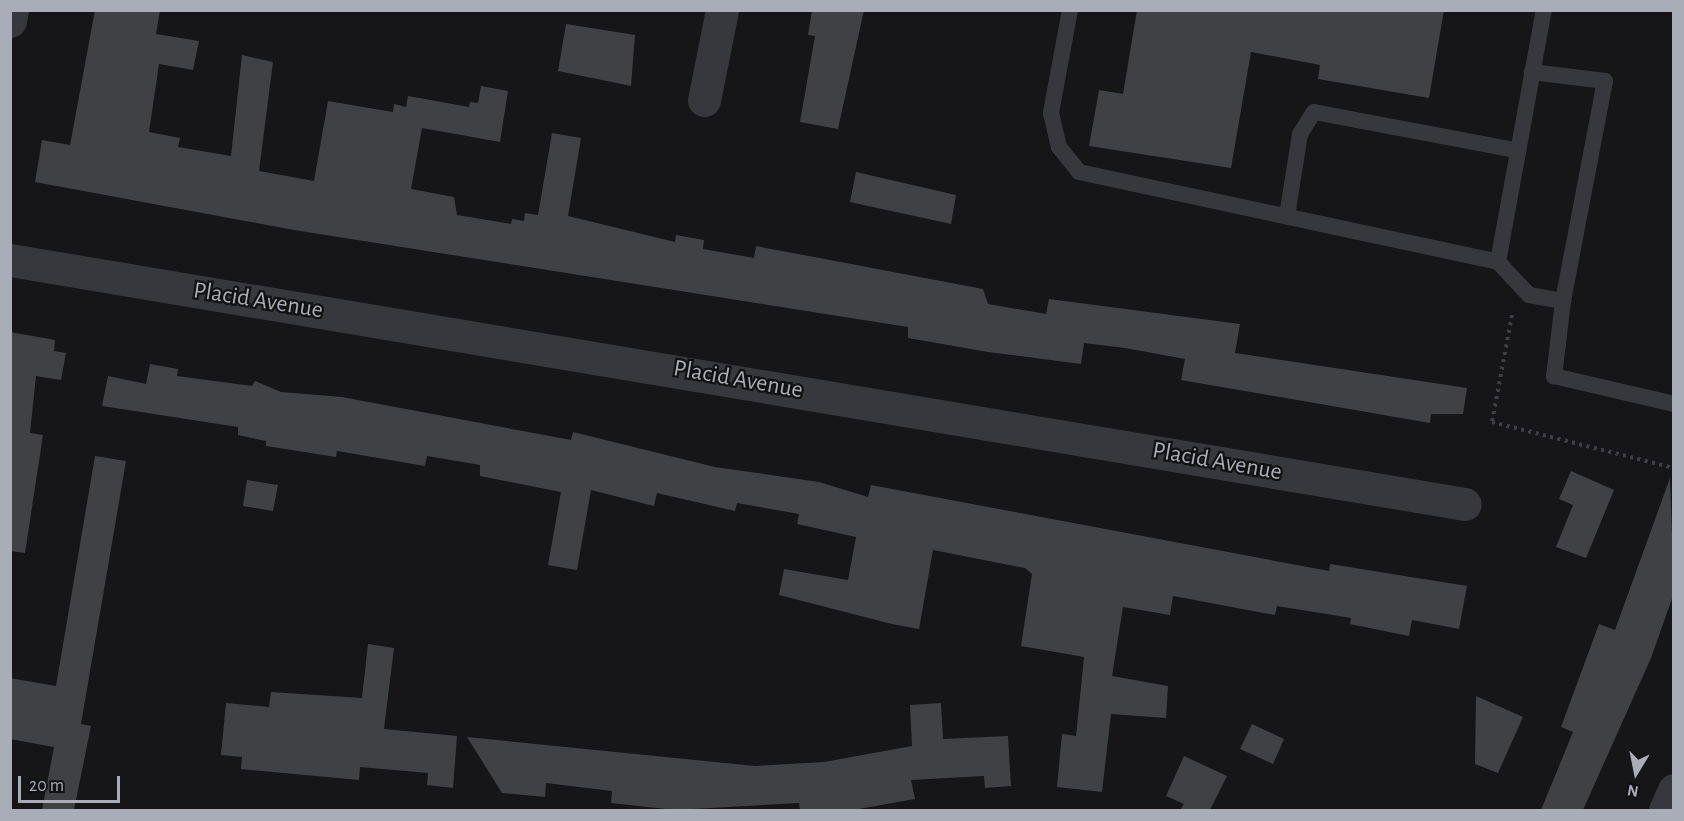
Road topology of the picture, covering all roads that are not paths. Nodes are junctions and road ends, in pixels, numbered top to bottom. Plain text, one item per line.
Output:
1 (12, 10) edge
2 (722, 10) edge
3 (1070, 10) edge
4 (1544, 10) edge
5 (10, 21) edge
6 (1532, 72) junction
7 (704, 100) dead end
8 (1516, 150) junction
9 (1287, 216) junction
10 (10, 260) edge
11 (1498, 262) junction
12 (1563, 301) junction
13 (1674, 404) edge
14 (1465, 504) dead end
15 (1674, 790) edge
16 (1665, 810) edge

1 - 5 street
2 - 7 street
3 - 9 lane
4 - 6 lane
6 - 8 lane
6 - 12 lane
8 - 9 lane
8 - 11 lane
9 - 11 lane
10 - 14 street, Placid Avenue
11 - 12 lane
12 - 13 lane
15 - 16 street

